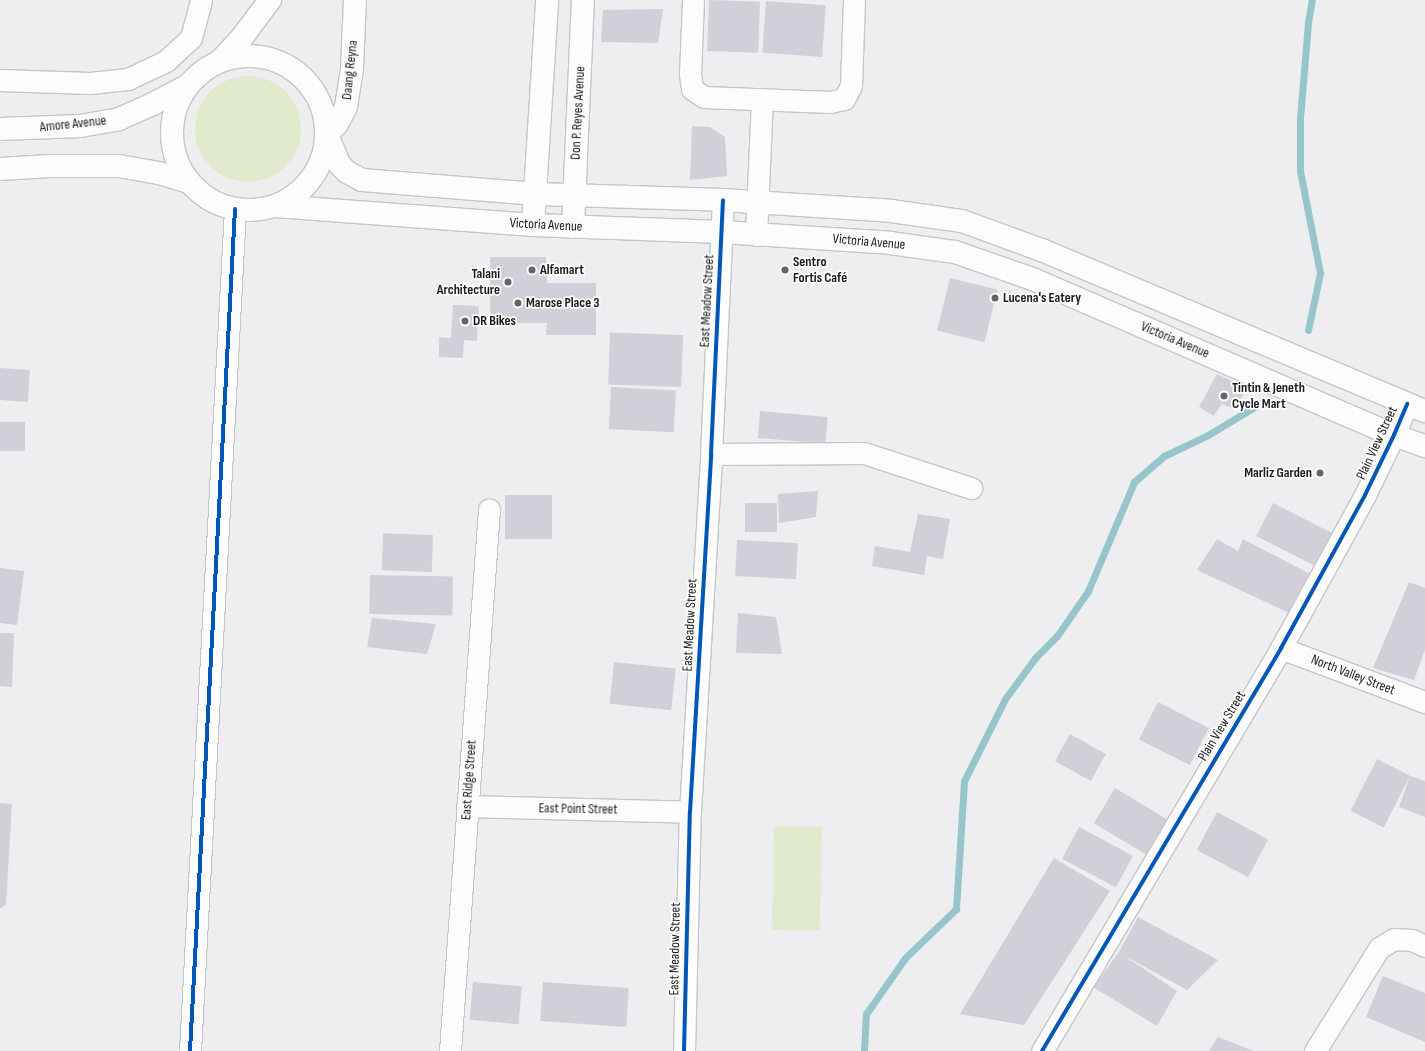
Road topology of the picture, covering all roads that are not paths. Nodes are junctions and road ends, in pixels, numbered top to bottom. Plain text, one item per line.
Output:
1 (200, 0) edge
2 (270, 0) edge
3 (355, 0) edge
4 (547, 0) edge
5 (583, 0) edge
6 (693, 0) edge
7 (854, 0) edge
8 (220, 61) junction
9 (0, 80) edge
10 (187, 86) junction
11 (762, 99) junction
12 (0, 129) edge
13 (327, 134) junction
14 (0, 169) edge
15 (189, 182) junction
16 (536, 194) junction
17 (575, 196) junction
18 (724, 200) junction
19 (758, 203) junction
20 (275, 206) junction
21 (235, 209) junction
22 (962, 221) junction
23 (533, 226) junction
24 (573, 227) junction
25 (722, 232) junction
26 (756, 235) junction
27 (954, 252) junction
28 (1416, 408) edge
29 (1394, 435) junction
30 (1425, 446) edge
31 (711, 454) junction
32 (971, 488) dead end
33 (489, 509) dead end
34 (1281, 648) junction
35 (1425, 702) edge
36 (467, 806) junction
37 (690, 812) junction
38 (1425, 946) edge
39 (190, 1051) edge
40 (450, 1051) edge
41 (684, 1051) edge
42 (1042, 1051) edge
43 (1315, 1051) edge

1 - 9 street
2 - 8 main road
3 - 13 main road, Daang Reyna
4 - 16 main road
5 - 17 main road, Don P. Reyes Avenue
6 - 11 street
7 - 11 street
8 - 10 main road
8 - 13 main road
10 - 12 main road, Amore Avenue
10 - 15 main road
11 - 19 street
13 - 16 main road
13 - 20 main road
14 - 15 main road
15 - 21 main road
16 - 17 main road
16 - 23 main road
17 - 18 main road
17 - 24 main road, Don P. Reyes Avenue
18 - 19 main road
18 - 25 street, East Meadow Street
19 - 22 main road
19 - 26 street
20 - 21 main road
20 - 23 main road, Victoria Avenue
21 - 39 street
22 - 27 main road
22 - 28 main road
23 - 24 main road, Victoria Avenue
24 - 25 main road, Victoria Avenue
25 - 26 main road, Victoria Avenue
25 - 31 street, East Meadow Street
26 - 27 main road, Victoria Avenue
27 - 29 main road, Victoria Avenue
28 - 29 street, Plain View Street
29 - 30 main road, Victoria Avenue
29 - 34 street, Plain View Street
31 - 32 street
31 - 37 street, East Meadow Street
33 - 36 street, East Ridge Street
34 - 35 street, North Valley Street
34 - 42 street, Plain View Street
36 - 37 street, East Point Street
36 - 40 street, East Ridge Street
37 - 41 street, East Meadow Street
38 - 43 street

